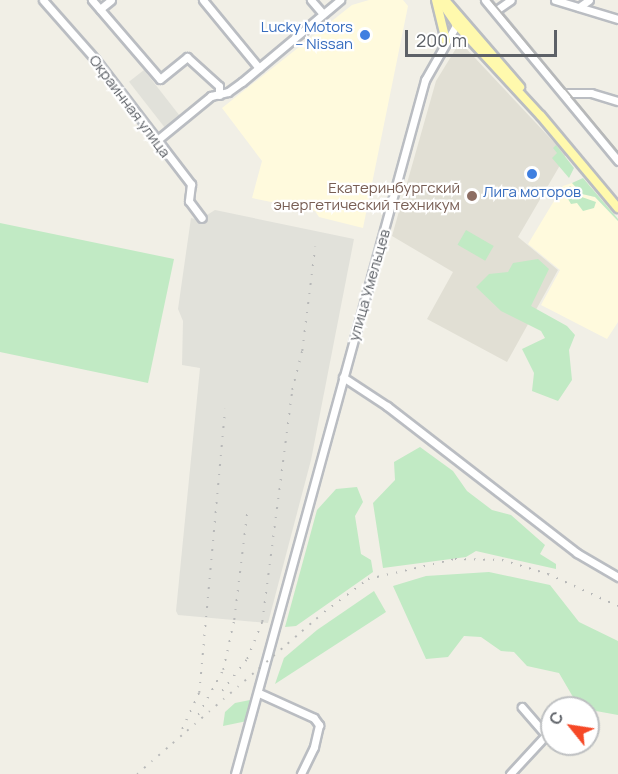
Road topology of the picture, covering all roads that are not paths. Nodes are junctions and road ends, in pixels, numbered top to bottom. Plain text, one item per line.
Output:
1 (43, 0) edge
2 (92, 0) edge
3 (111, 0) edge
4 (203, 0) edge
5 (311, 0) edge
6 (340, 0) edge
7 (438, 0) edge
8 (445, 0) edge
9 (485, 0) edge
10 (511, 0) edge
11 (555, 0) edge
12 (588, 0) edge
13 (579, 7) junction
14 (100, 9) junction
15 (495, 11) junction
16 (323, 14) junction
17 (618, 19) edge
18 (459, 21) junction
19 (446, 41) junction
20 (259, 68) junction
21 (563, 93) junction
22 (219, 95) junction
23 (618, 101) edge
24 (156, 141) junction
25 (618, 160) edge
26 (618, 208) edge
27 (202, 218) dead end
28 (343, 377) junction
29 (618, 577) edge
30 (259, 693) junction
31 (522, 707) dead end
32 (235, 774) edge
33 (301, 774) edge
34 (510, 774) edge

1 - 24 street, Окраинная улица
2 - 14 street
3 - 14 street
4 - 20 street
5 - 16 street
6 - 16 street
7 - 18 main road
7 - 19 main road
8 - 18 main road
9 - 15 street
10 - 15 street
11 - 13 street
12 - 13 street
13 - 17 street
14 - 22 street
15 - 21 street
16 - 20 street
18 - 19 street, улица Умельцев
18 - 26 main road
19 - 28 street, улица Умельцев
20 - 22 street
21 - 23 street
21 - 25 street
22 - 24 street
24 - 27 street, Окраинная улица
28 - 29 street
28 - 30 street, улица Умельцев
30 - 32 street, улица Умельцев
30 - 33 street
31 - 34 street

